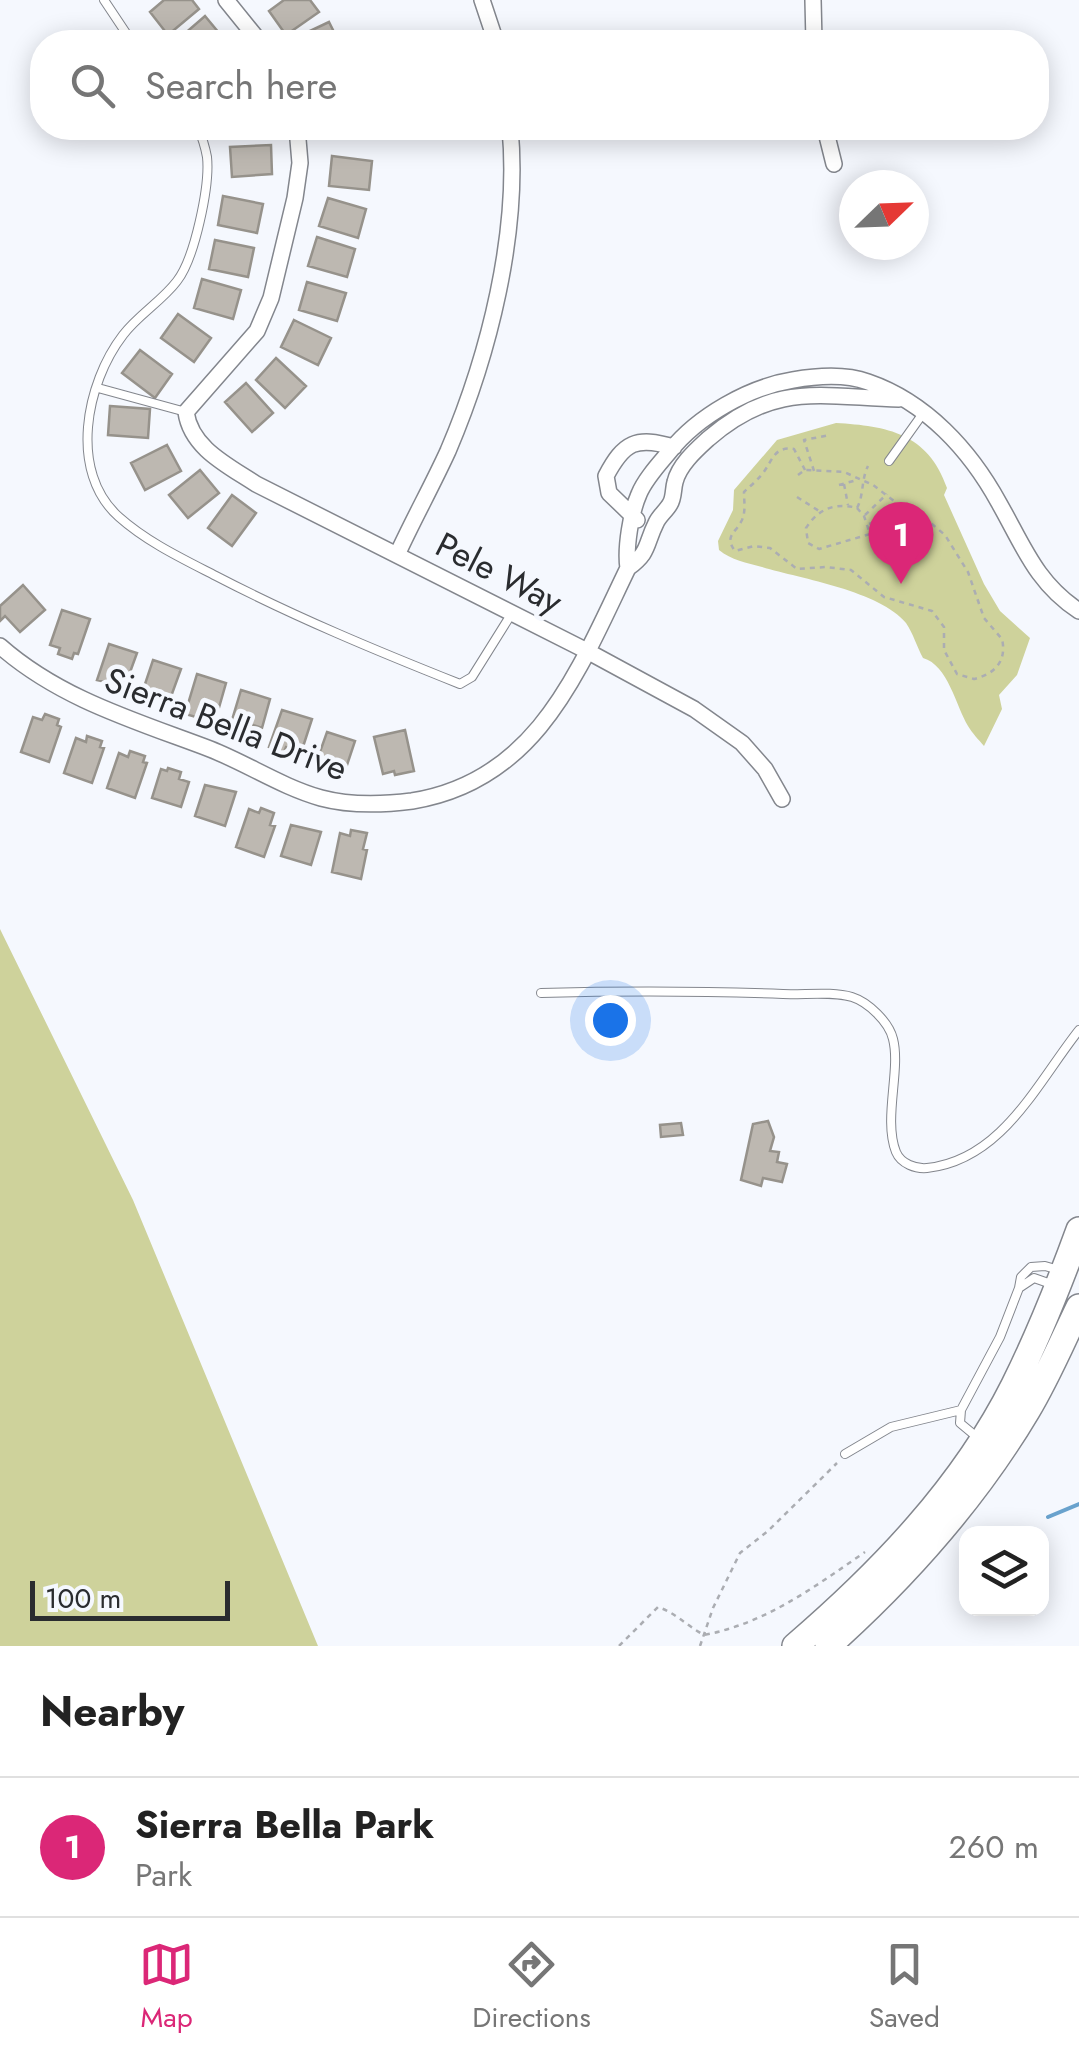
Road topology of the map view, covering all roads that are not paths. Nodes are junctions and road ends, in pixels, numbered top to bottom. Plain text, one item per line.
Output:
1 (104, 0) edge
2 (226, 0) edge
3 (482, 0) edge
4 (813, 0) edge
5 (124, 30) edge
6 (250, 30) edge
7 (492, 30) edge
8 (814, 30) edge
9 (201, 140) edge
10 (298, 140) edge
11 (510, 140) edge
12 (829, 140) edge
13 (834, 164) dead end
14 (98, 388) junction
15 (899, 399) junction
16 (186, 412) junction
17 (924, 412) junction
18 (674, 446) junction
19 (890, 461) dead end
20 (634, 520) junction
21 (656, 522) junction
22 (396, 555) junction
23 (628, 568) junction
24 (1079, 611) edge
25 (512, 613) junction
26 (0, 646) edge
27 (588, 651) junction
28 (782, 799) dead end
29 (541, 994) dead end
30 (1079, 1030) edge
31 (1079, 1230) edge
32 (1060, 1278) junction
33 (1019, 1288) junction
34 (1079, 1307) edge
35 (961, 1410) junction
36 (982, 1441) junction
37 (844, 1454) road end
38 (794, 1646) edge
39 (828, 1646) edge

1 - 5 lane
2 - 6 street
3 - 7 street
4 - 8 street
9 - 14 lane
10 - 16 street
11 - 22 street
12 - 13 street
14 - 16 lane
14 - 25 lane
15 - 17 street, Sierra Bella Drive
15 - 18 street, Sierra Bella Drive
15 - 21 street, Sierra Bella Drive
16 - 22 street, Pele Way
17 - 19 lane
17 - 24 street, Sierra Bella Drive
18 - 20 street, Sierra Bella Drive
18 - 20 street
20 - 21 street
20 - 23 street, Sierra Bella Drive
21 - 23 street, Sierra Bella Drive
22 - 25 street, Pele Way
23 - 27 street, Sierra Bella Drive
25 - 27 street, Pele Way
26 - 27 street, Sierra Bella Drive
27 - 28 street, Pele Way
29 - 30 lane
31 - 32 main road
32 - 33 lane
32 - 33 lane
32 - 36 main road
33 - 35 lane
34 - 39 main road
35 - 36 lane
35 - 37 lane
36 - 38 main road

